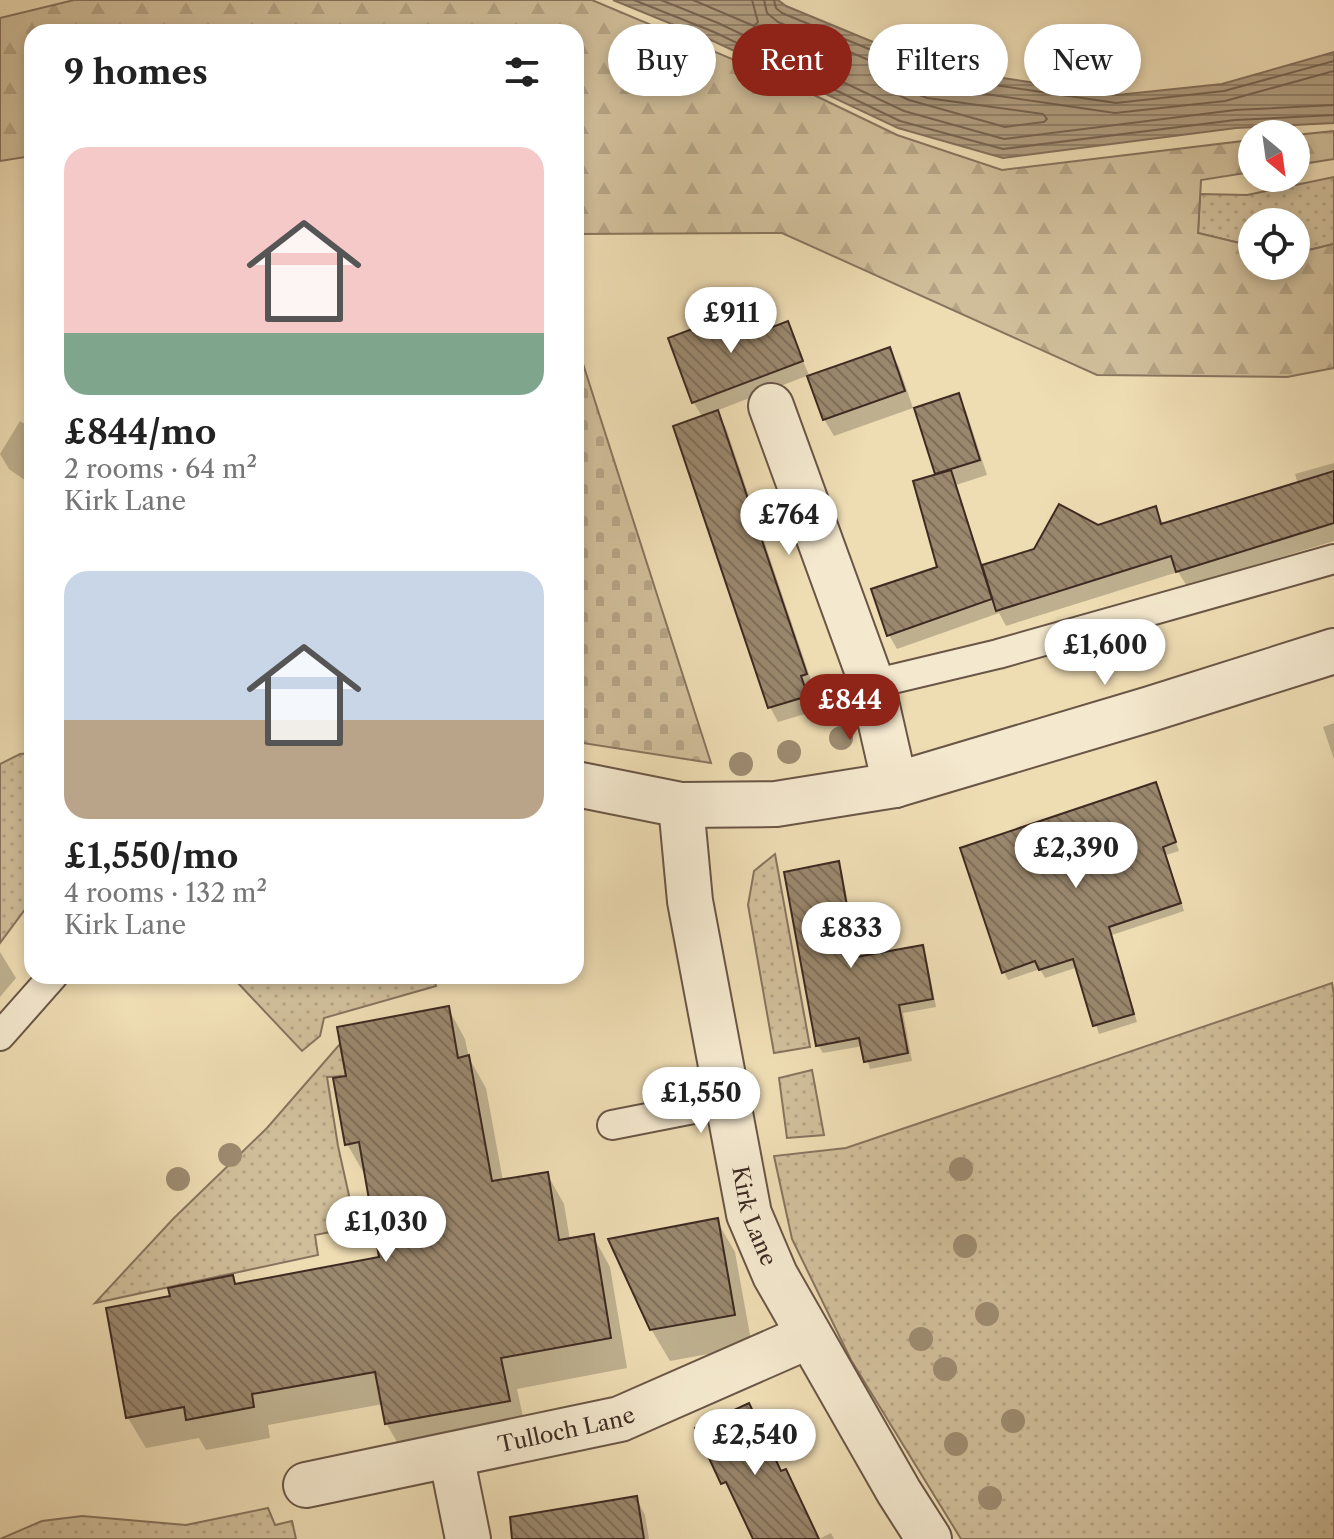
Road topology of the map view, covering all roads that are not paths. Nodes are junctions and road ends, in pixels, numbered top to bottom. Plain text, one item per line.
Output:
1 (771, 406) dead end
2 (1334, 559) edge
3 (1334, 651) edge
4 (872, 684) junction
5 (895, 785) junction
6 (584, 786) edge
7 (681, 805) junction
8 (46, 984) edge
9 (0, 1036) edge
10 (729, 1102) junction
11 (612, 1125) dead end
12 (809, 1336) junction
13 (451, 1455) junction
14 (306, 1485) dead end
15 (468, 1539) edge
16 (929, 1539) edge

1 - 4 street
2 - 4 lane
3 - 5 street
4 - 5 street
5 - 7 street
6 - 7 street
7 - 10 street, Kirk Lane
8 - 9 lane
10 - 11 lane
10 - 12 street, Kirk Lane
12 - 13 street, Tulloch Lane
12 - 16 street, Kirk Lane
13 - 14 street, Tulloch Lane
13 - 15 street

